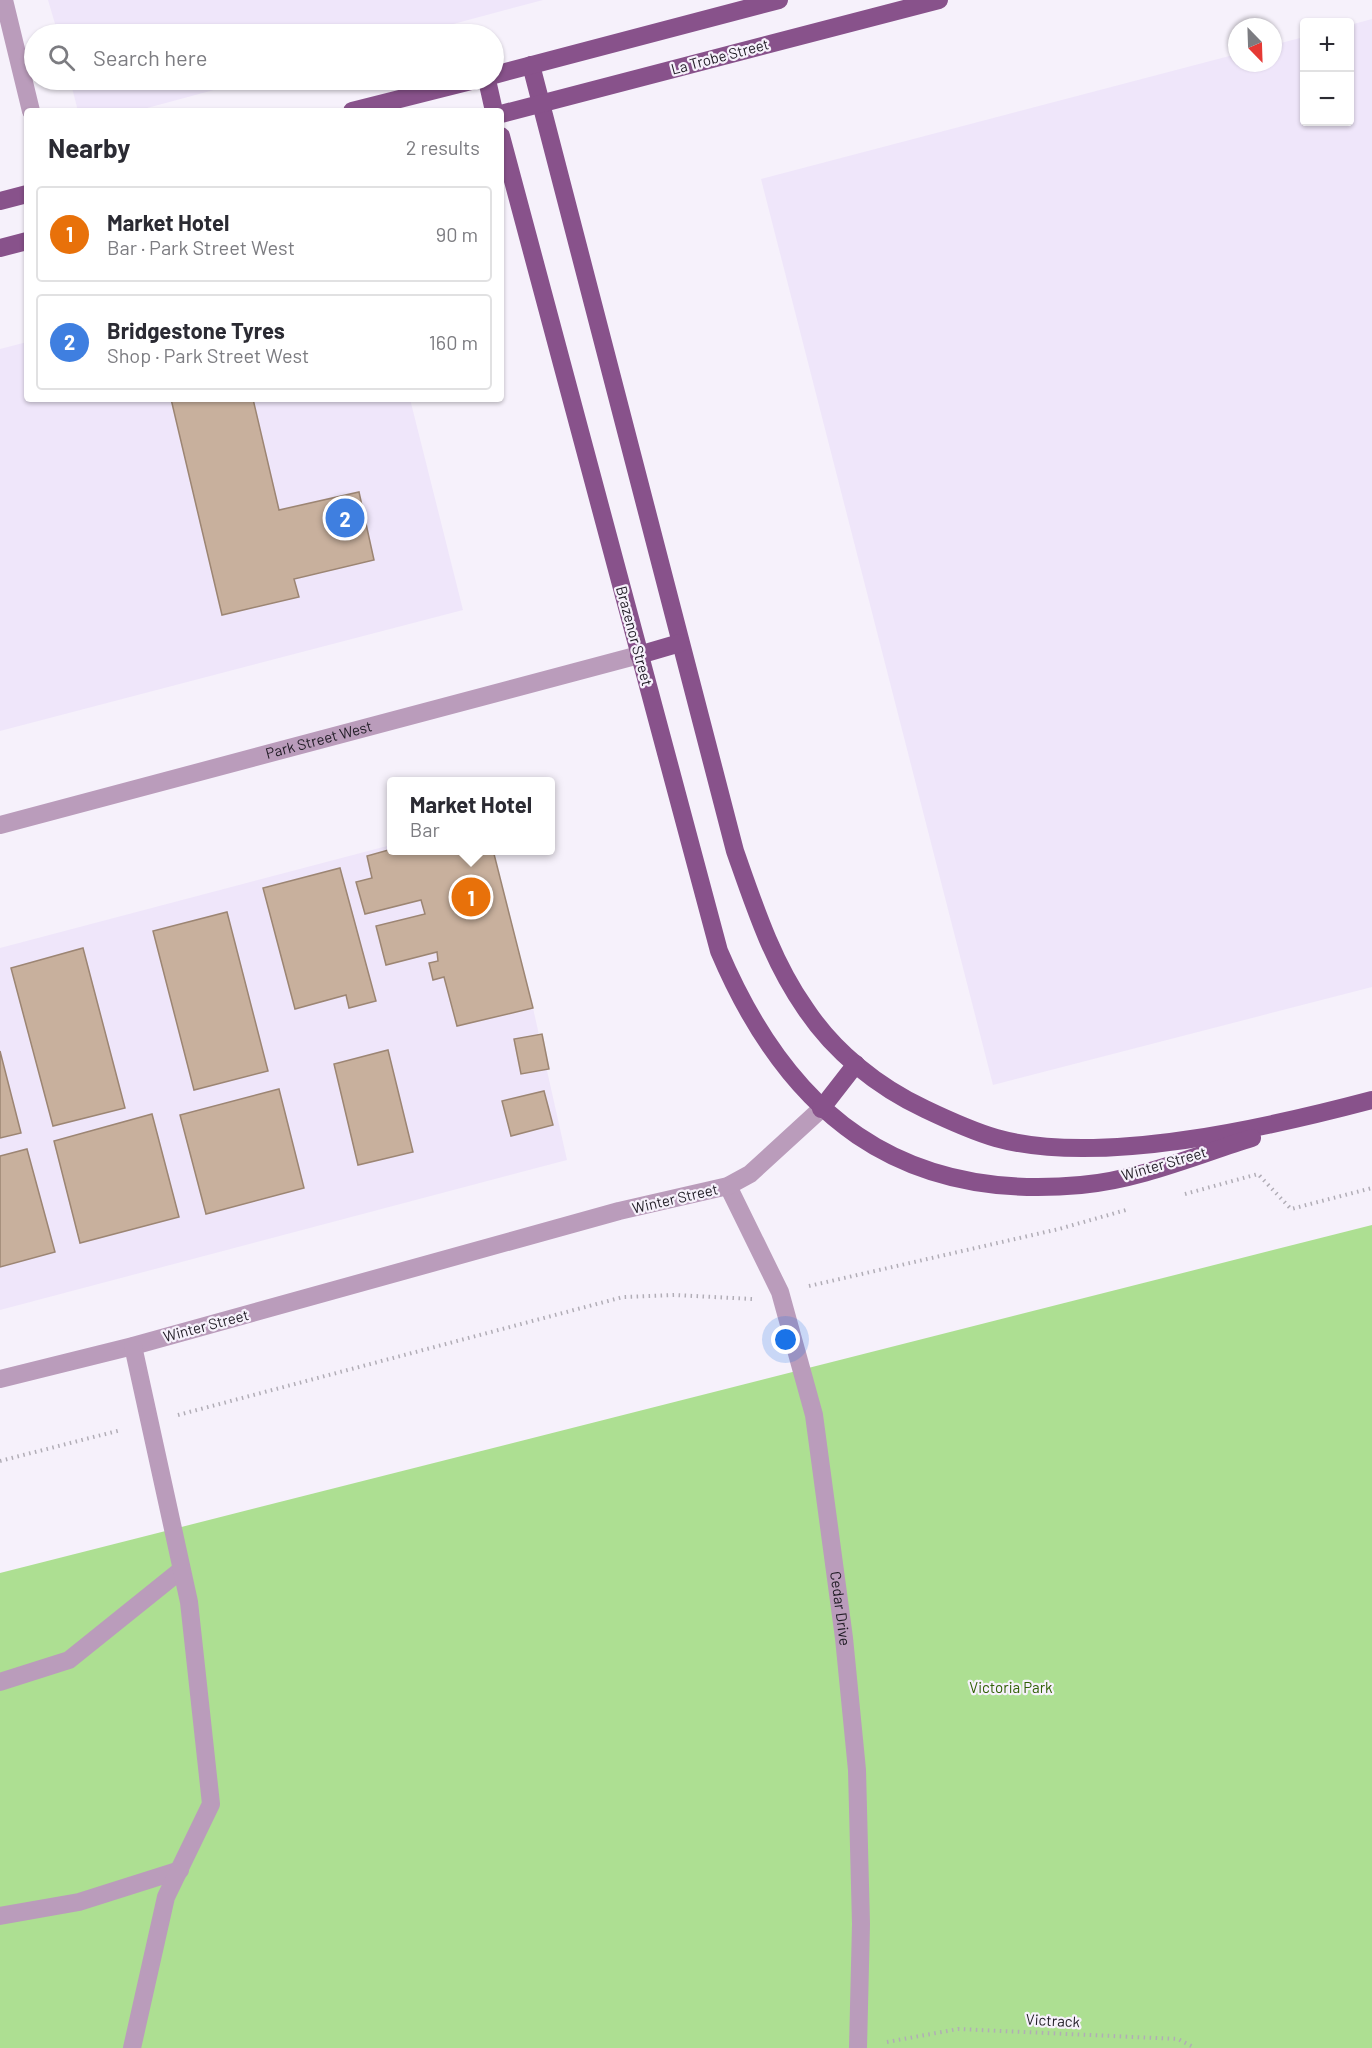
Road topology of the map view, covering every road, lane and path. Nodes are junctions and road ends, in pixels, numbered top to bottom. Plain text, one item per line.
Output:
1 (4, 0) edge
2 (779, 0) edge
3 (939, 0) edge
4 (531, 65) junction
5 (504, 72) edge
6 (24, 79) edge
7 (27, 90) edge
8 (435, 90) edge
9 (489, 90) edge
10 (540, 104) junction
11 (31, 108) edge
12 (364, 108) edge
13 (493, 108) edge
14 (504, 113) edge
15 (504, 147) edge
16 (24, 195) edge
17 (0, 201) edge
18 (24, 242) edge
19 (0, 248) edge
20 (680, 643) junction
21 (639, 656) junction
22 (0, 825) edge
23 (855, 1064) junction
24 (1372, 1101) edge
25 (1351, 1106) junction
26 (821, 1109) junction
27 (728, 1186) junction
28 (1372, 1188) edge
29 (1180, 1195) dead end
30 (1136, 1207) dead end
31 (780, 1292) junction
32 (133, 1346) junction
33 (0, 1379) edge
34 (148, 1423) junction
35 (0, 1461) edge
36 (181, 1570) junction
37 (0, 1682) edge
38 (180, 1870) junction
39 (0, 1916) edge
40 (908, 2038) dead end
41 (132, 2048) edge
42 (858, 2048) edge
43 (1195, 2048) edge

1 - 6 street
2 - 4 main road
3 - 10 main road, La Trobe Street
4 - 5 main road
4 - 10 main road
7 - 11 street
8 - 12 main road
9 - 13 main road
10 - 14 main road, La Trobe Street
10 - 20 main road
15 - 21 main road, Brazenor Street
16 - 17 main road
18 - 19 main road
20 - 21 main road
20 - 23 main road
21 - 22 street, Park Street West
21 - 26 main road, Brazenor Street
23 - 25 main road, Winter Street
23 - 26 main road
24 - 25 main road, Winter Street
25 - 26 main road, Winter Street
26 - 27 street, Winter Street
27 - 31 street, Cedar Drive
27 - 32 street, Winter Street
28 - 29 path
30 - 31 path
31 - 34 path
31 - 42 street, Cedar Drive
32 - 33 street, Winter Street
32 - 34 street
34 - 35 path
34 - 36 street
36 - 37 street
36 - 38 street
38 - 39 street
38 - 41 street
40 - 43 path, Victrack

